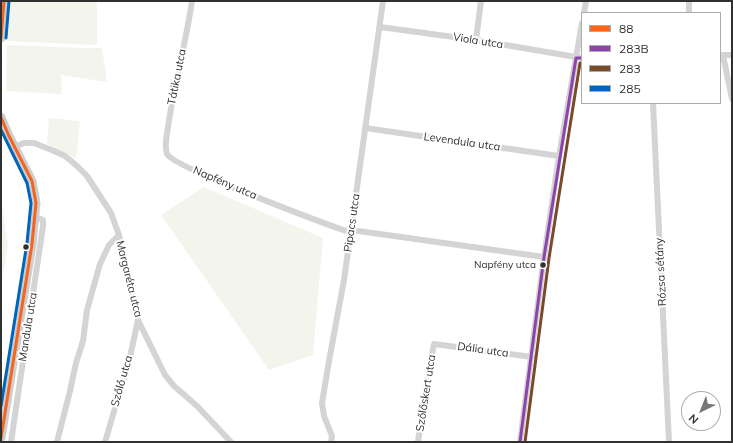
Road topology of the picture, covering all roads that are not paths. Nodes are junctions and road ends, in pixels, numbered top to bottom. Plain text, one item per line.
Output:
1 (4, 1) edge
2 (192, 1) edge
3 (383, 1) edge
4 (481, 1) edge
5 (586, 1) edge
6 (689, 1) edge
7 (584, 12) edge
8 (689, 12) edge
9 (380, 27) junction
10 (581, 35) edge
11 (1, 38) edge
12 (476, 40) junction
13 (722, 55) edge
14 (732, 55) edge
15 (579, 58) edge
16 (732, 99) edge
17 (653, 104) edge
18 (1, 116) edge
19 (365, 128) junction
20 (14, 147) junction
21 (167, 154) joint
22 (560, 156) junction
23 (36, 217) junction
24 (351, 230) junction
25 (119, 235) junction
26 (544, 257) junction
27 (138, 320) junction
28 (434, 344) joint
29 (532, 357) junction
30 (1, 438) edge
31 (11, 442) edge
32 (57, 442) edge
33 (104, 442) edge
34 (231, 442) edge
35 (331, 442) edge
36 (418, 442) edge
37 (520, 442) edge
38 (669, 442) edge

1 - 11 main road
2 - 21 street, Tátika utca
3 - 9 street, Pipacs utca
4 - 12 street
5 - 7 street
6 - 8 street
9 - 12 street, Viola utca
9 - 19 street, Pipacs utca
10 - 15 street
12 - 15 street, Viola utca
13 - 14 street
13 - 16 street
15 - 22 street
17 - 38 street, Rózsa sétány
18 - 20 main road
19 - 22 street, Levendula utca
19 - 24 street, Pipacs utca
20 - 23 main road
20 - 25 street, Margaréta utca
21 - 24 street, Napfény utca
22 - 26 street
23 - 30 main road
23 - 31 street, Mandula utca
24 - 26 street, Napfény utca
24 - 35 street, Pipacs utca
25 - 27 street, Margaréta utca
25 - 32 street
26 - 29 street
27 - 33 street, Szőlő utca
27 - 34 street, Margaréta utca
28 - 29 street, Dália utca
28 - 36 street, Szőlőskert utca
29 - 37 street

